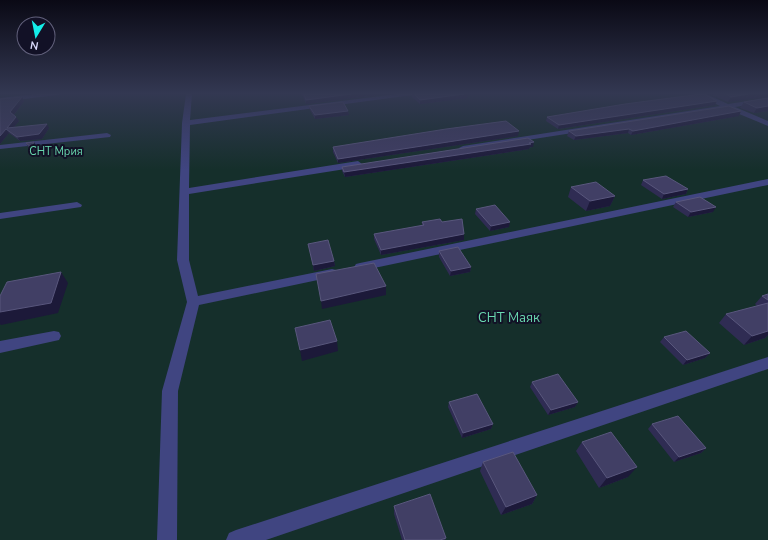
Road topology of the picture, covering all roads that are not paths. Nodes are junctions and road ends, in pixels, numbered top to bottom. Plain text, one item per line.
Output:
1 (186, 119) edge
2 (216, 119) edge
3 (644, 119) edge
4 (757, 119) edge
5 (186, 123) junction
6 (768, 124) edge
7 (107, 134) dead end
8 (0, 147) edge
9 (452, 150) edge
10 (365, 163) edge
11 (768, 182) edge
12 (185, 192) junction
13 (77, 205) dead end
14 (0, 216) edge
15 (193, 302) junction
16 (54, 336) dead end
17 (0, 347) edge
18 (768, 363) edge
19 (167, 540) edge
20 (236, 540) edge

1 - 5 street
2 - 5 street
3 - 9 street
4 - 6 street
5 - 12 street
7 - 8 street
10 - 12 street
11 - 15 street
12 - 15 street
13 - 14 street
15 - 19 street
16 - 17 street
18 - 20 street

